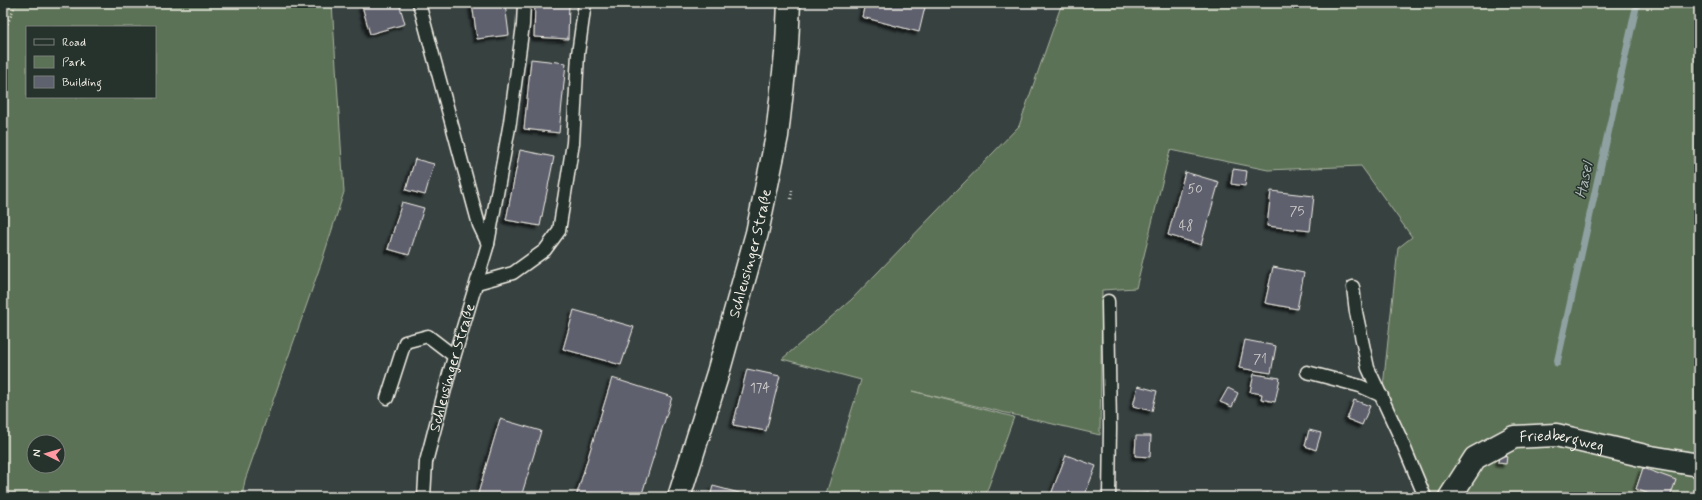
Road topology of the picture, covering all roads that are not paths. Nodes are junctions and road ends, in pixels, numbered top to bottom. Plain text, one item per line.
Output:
1 (419, 3) edge
2 (524, 3) edge
3 (585, 3) edge
4 (789, 3) edge
5 (488, 244) junction
6 (477, 283) junction
7 (1353, 287) dead end
8 (1108, 302) dead end
9 (454, 356) junction
10 (1307, 372) dead end
11 (1382, 396) junction
12 (387, 398) dead end
13 (1699, 465) edge
14 (424, 497) edge
15 (679, 497) edge
16 (1110, 497) edge
17 (1425, 497) edge
18 (1450, 497) edge

1 - 5 lane
2 - 5 lane, Schleusinger Straße
3 - 6 lane
4 - 15 main road, Schleusinger Straße
5 - 6 lane, Schleusinger Straße
6 - 9 lane, Schleusinger Straße
7 - 11 lane
8 - 16 lane
9 - 12 lane
9 - 14 lane, Schleusinger Straße
10 - 11 lane
11 - 17 lane
13 - 18 main road, Friedbergweg

